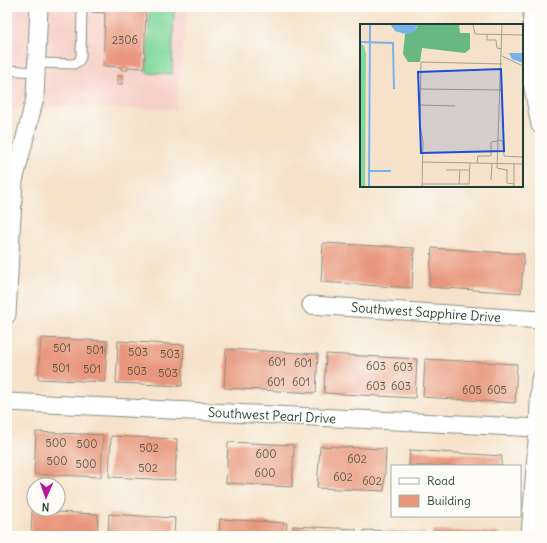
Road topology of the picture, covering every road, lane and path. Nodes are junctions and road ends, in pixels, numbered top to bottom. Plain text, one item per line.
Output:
1 (39, 7) edge
2 (82, 7) edge
3 (535, 7) edge
4 (36, 68) junction
5 (7, 70) edge
6 (531, 77) joint
7 (540, 125) edge
8 (311, 305) dead end
9 (7, 315) edge
10 (540, 320) edge
11 (540, 379) edge
12 (7, 402) edge
13 (538, 428) junction
14 (530, 536) edge

1 - 4 street
2 - 4 lane
3 - 6 street
4 - 5 lane
4 - 9 street
6 - 7 street
8 - 10 street, Southwest Sapphire Drive
11 - 13 street
12 - 13 street, Southwest Pearl Drive
13 - 14 street

